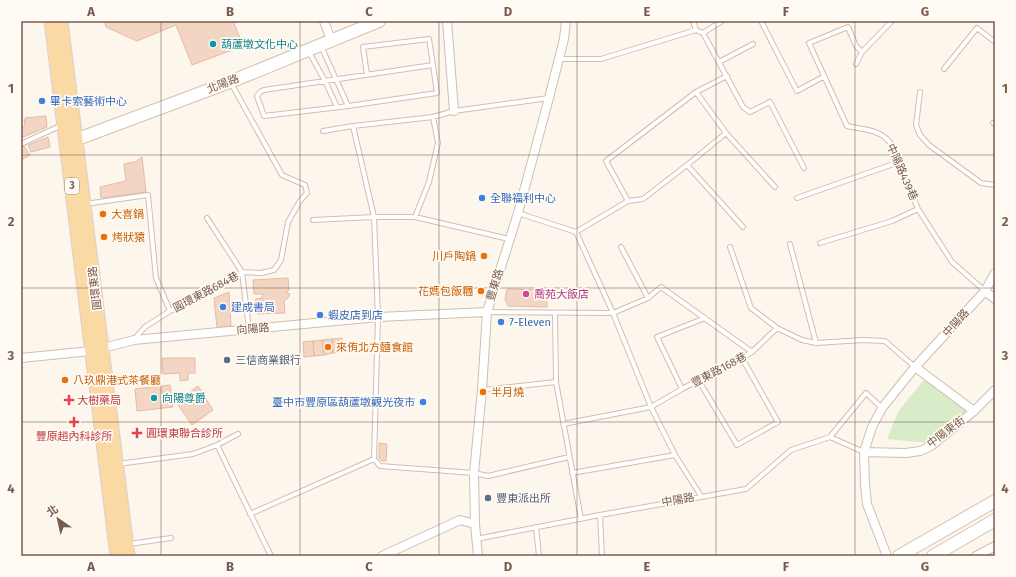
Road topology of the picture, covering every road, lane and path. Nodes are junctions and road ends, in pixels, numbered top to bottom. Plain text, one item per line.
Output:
1 (51, 21) edge
2 (61, 21) edge
3 (324, 21) edge
4 (379, 21) edge
5 (447, 21) edge
6 (566, 21) edge
7 (692, 21) edge
8 (722, 21) edge
9 (761, 21) edge
10 (892, 21) edge
11 (696, 30) junction
12 (703, 33) junction
13 (326, 42) junction
14 (995, 42) edge
15 (753, 44) dead end
16 (308, 50) junction
17 (862, 52) junction
18 (560, 59) junction
19 (719, 62) junction
20 (856, 64) dead end
21 (433, 65) junction
22 (944, 69) dead end
23 (367, 75) junction
24 (727, 76) junction
25 (823, 77) junction
26 (337, 80) junction
27 (325, 81) junction
28 (230, 82) junction
29 (696, 92) junction
30 (920, 92) dead end
31 (549, 98) junction
32 (348, 106) junction
33 (338, 107) junction
34 (454, 110) junction
35 (433, 117) junction
36 (69, 122) junction
37 (353, 126) junction
38 (323, 131) dead end
39 (726, 133) junction
40 (72, 142) junction
41 (21, 144) edge
42 (899, 162) junction
43 (687, 165) junction
44 (804, 168) dead end
45 (995, 185) edge
46 (775, 187) dead end
47 (797, 198) dead end
48 (628, 201) junction
49 (85, 204) junction
50 (918, 209) junction
51 (518, 213) junction
52 (374, 217) junction
53 (415, 217) junction
54 (207, 218) dead end
55 (313, 220) dead end
56 (743, 227) dead end
57 (576, 232) junction
58 (509, 239) junction
59 (820, 243) dead end
60 (790, 244) dead end
61 (621, 246) dead end
62 (730, 247) dead end
63 (242, 272) junction
64 (995, 273) edge
65 (985, 291) junction
66 (648, 298) junction
67 (995, 299) edge
68 (170, 311) junction
69 (487, 312) junction
70 (555, 313) junction
71 (613, 313) junction
72 (378, 317) junction
73 (705, 318) junction
74 (777, 328) junction
75 (249, 329) junction
76 (134, 340) junction
77 (816, 343) junction
78 (97, 350) junction
79 (752, 352) junction
80 (21, 358) edge
81 (742, 358) junction
82 (915, 367) junction
83 (699, 381) junction
84 (556, 382) junction
85 (682, 389) junction
86 (482, 390) junction
87 (995, 390) edge
88 (652, 407) junction
89 (882, 408) junction
90 (974, 411) junction
91 (563, 424) junction
92 (238, 434) dead end
93 (830, 437) junction
94 (217, 445) junction
95 (864, 452) junction
96 (675, 455) junction
97 (569, 457) junction
98 (374, 459) junction
99 (116, 464) junction
100 (474, 473) junction
101 (572, 473) junction
102 (702, 496) junction
103 (995, 501) edge
104 (250, 514) junction
105 (600, 515) junction
106 (581, 519) junction
107 (995, 520) edge
108 (475, 524) junction
109 (536, 527) junction
110 (171, 538) dead end
111 (476, 539) junction
112 (995, 546) edge
113 (127, 550) edge
114 (118, 556) edge
115 (271, 556) edge
116 (382, 556) edge
117 (478, 556) edge
118 (539, 556) edge
119 (602, 556) edge
120 (886, 556) edge
121 (898, 556) edge
122 (933, 556) edge
123 (976, 556) edge

1 - 36 main road, 圓環東路 / 3
2 - 36 main road, 圓環東路 / 3
3 - 13 street
4 - 13 street, 北陽路
5 - 34 street
6 - 18 street, 豐東路
7 - 11 lane
8 - 12 lane
9 - 25 lane
10 - 17 lane
11 - 12 lane
11 - 18 lane
12 - 19 lane
13 - 16 street, 北陽路
13 - 26 lane
14 - 22 lane
15 - 19 lane
16 - 27 lane
16 - 28 street, 北陽路
17 - 20 lane
17 - 25 lane, 中陽路439巷
18 - 31 street, 豐東路
19 - 24 lane
21 - 23 lane
21 - 23 lane
21 - 32 lane
23 - 26 lane
24 - 29 lane
24 - 44 lane
25 - 42 lane, 中陽路439巷
26 - 27 lane
26 - 32 lane
27 - 33 lane
27 - 33 lane
28 - 40 street, 北陽路
28 - 63 lane, 圓環東路684巷
29 - 39 lane
29 - 48 lane
30 - 45 lane
31 - 34 lane
31 - 51 street, 豐東路
32 - 33 lane
34 - 35 lane
35 - 37 lane
35 - 53 lane
36 - 40 main road, 圓環東路 / 3
36 - 41 lane
37 - 38 lane
37 - 52 lane
39 - 43 lane
39 - 46 lane
40 - 49 main road, 圓環東路 / 3
40 - 78 main road, 圓環東路 / 3
42 - 47 lane
42 - 50 lane, 中陽路439巷
43 - 48 lane
43 - 56 lane
48 - 57 lane
49 - 68 lane
49 - 78 main road, 圓環東路 / 3
50 - 59 lane
50 - 65 lane, 中陽路439巷
51 - 57 lane
51 - 58 street, 豐東路
52 - 53 lane
52 - 55 lane
52 - 72 lane
53 - 58 lane
54 - 63 lane
57 - 71 lane
58 - 69 street, 豐東路
60 - 77 lane
61 - 66 lane
62 - 74 lane
63 - 68 lane, 圓環東路684巷
63 - 75 lane
64 - 65 street, 中陽路
65 - 67 street
65 - 82 street, 中陽路
66 - 71 lane
66 - 73 lane
68 - 76 lane, 圓環東路684巷
69 - 70 lane
69 - 72 street, 向陽路
69 - 86 street, 豐東路
70 - 71 lane
70 - 84 lane
71 - 88 lane
72 - 75 street, 向陽路
72 - 98 lane
73 - 79 lane
73 - 85 lane
74 - 77 lane
74 - 79 lane, 豐東路168巷
75 - 76 street, 向陽路
76 - 78 street, 向陽路
77 - 82 lane
78 - 80 street, 向陽路
78 - 99 main road, 圓環東路 / 3
78 - 114 main road, 圓環東路 / 3
79 - 81 lane, 豐東路168巷
81 - 83 lane, 豐東路168巷
81 - 83 lane
82 - 89 street, 中陽路
82 - 90 street
83 - 85 lane, 豐東路168巷
84 - 86 lane
84 - 91 lane
85 - 88 lane, 豐東路168巷
86 - 100 street, 豐東路
87 - 90 street, 中陽東街
88 - 91 lane, 豐東路168巷
88 - 96 lane
89 - 93 lane
89 - 95 street, 中陽路
90 - 95 street, 中陽東街
91 - 97 lane
92 - 94 lane
93 - 95 lane
93 - 102 lane, 中陽路
94 - 99 lane
94 - 104 lane
95 - 120 street, 中陽路
96 - 101 lane
96 - 102 lane
97 - 100 lane
97 - 101 lane
98 - 100 lane
98 - 104 lane
99 - 113 main road, 圓環東路 / 3
100 - 108 street, 豐東路
101 - 106 lane
102 - 105 lane, 中陽路
103 - 121 street
104 - 115 lane
105 - 106 lane, 中陽路
105 - 119 lane
106 - 109 lane, 中陽路
107 - 122 street
108 - 111 street, 豐東路
108 - 116 street
109 - 111 lane, 中陽路
109 - 118 lane
110 - 113 lane
111 - 117 street, 豐東路
112 - 123 street

